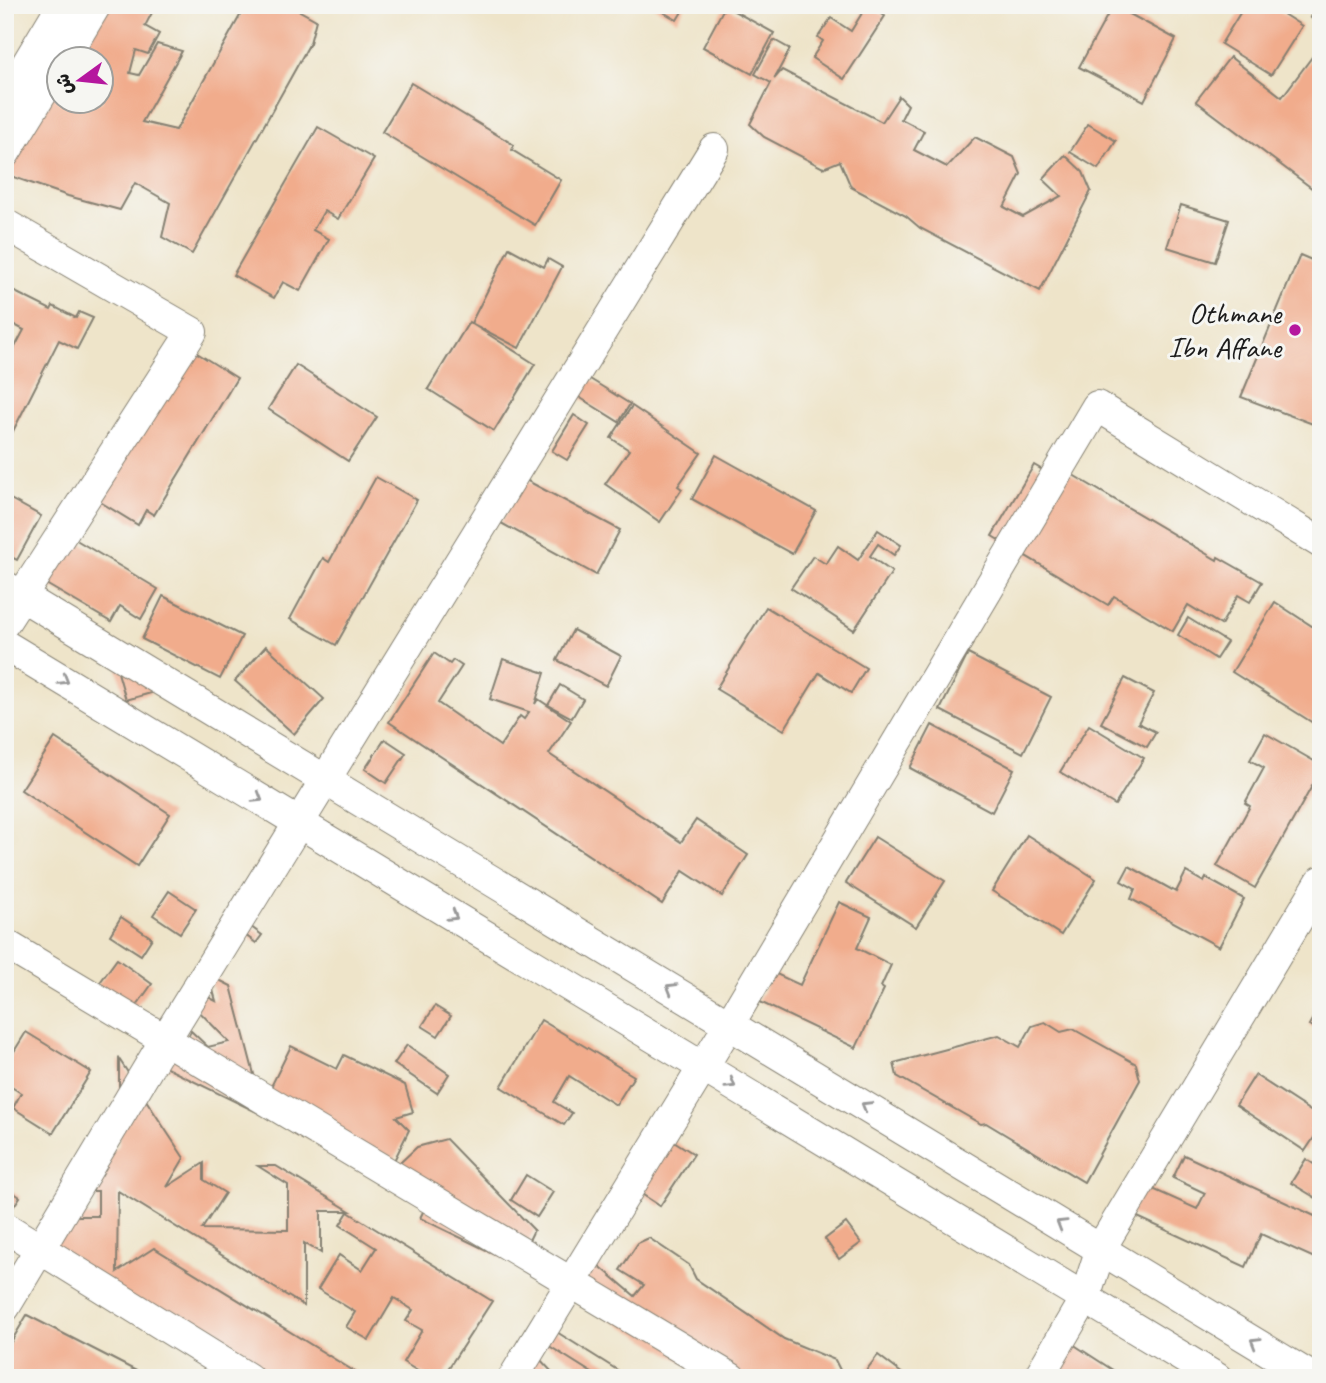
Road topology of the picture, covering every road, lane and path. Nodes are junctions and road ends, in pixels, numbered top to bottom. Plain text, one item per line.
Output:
1 (62, 5) edge
2 (96, 5) edge
3 (71, 46) edge
4 (46, 81) edge
5 (5, 100) edge
6 (14, 118) edge
7 (714, 149) dead end
8 (5, 153) edge
9 (5, 225) edge
10 (1321, 543) edge
11 (15, 591) edge
12 (5, 622) edge
13 (5, 645) edge
14 (328, 780) junction
15 (299, 822) junction
16 (1321, 881) edge
17 (5, 944) edge
18 (730, 1023) junction
19 (165, 1040) junction
20 (702, 1066) junction
21 (5, 1227) edge
22 (40, 1248) junction
23 (1101, 1248) junction
24 (571, 1282) junction
25 (1085, 1298) junction
26 (5, 1307) edge
27 (248, 1378) edge
28 (513, 1378) edge
29 (731, 1378) edge
30 (1038, 1378) edge
31 (1217, 1378) edge
32 (1313, 1378) edge

1 - 5 street
2 - 3 street
4 - 6 street
6 - 8 street
7 - 14 street
9 - 11 street
10 - 18 street
11 - 12 street
11 - 14 street
13 -> 15 street
14 - 15 street
18 -> 14 street
15 - 19 street
15 -> 20 street
16 - 23 street
17 - 19 street
18 - 20 street
23 -> 18 street
19 - 22 street
19 - 24 street
20 - 24 street
20 -> 25 street
21 - 22 street
22 - 26 street
22 - 27 street
23 - 25 street
32 -> 23 street
24 - 28 street
24 - 29 street
25 - 30 street
25 - 31 street

